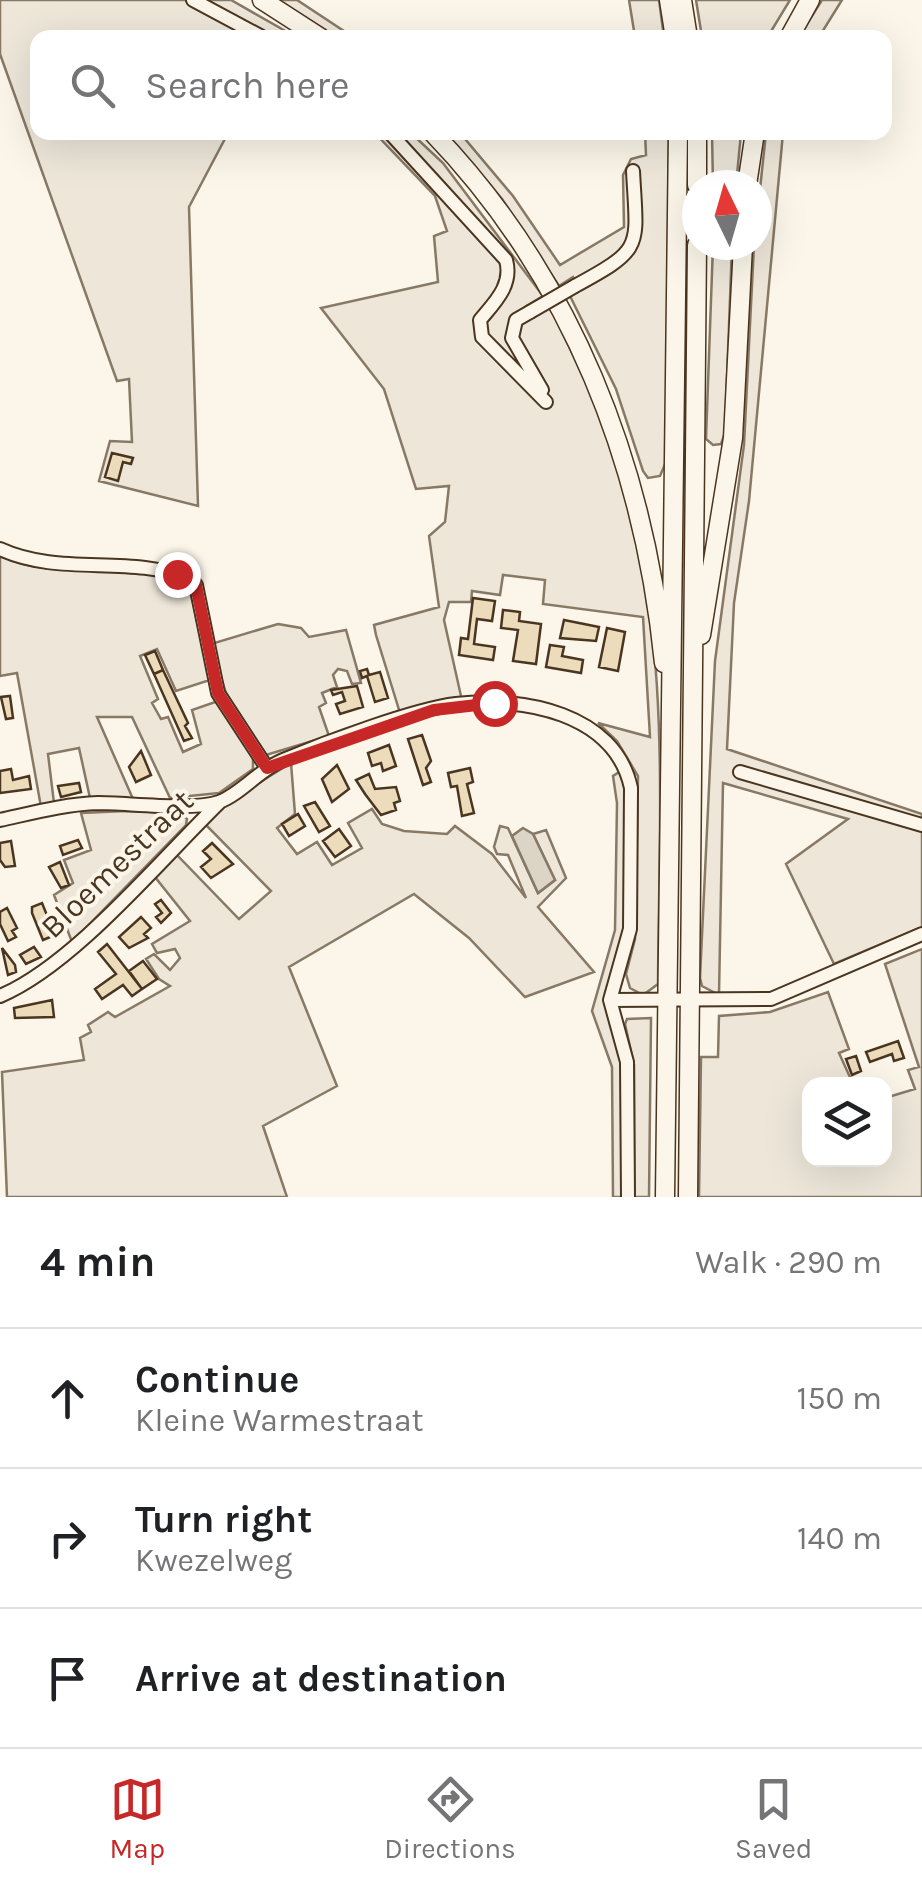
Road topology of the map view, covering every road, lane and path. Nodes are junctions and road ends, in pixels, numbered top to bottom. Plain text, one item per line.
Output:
1 (193, 0) edge
2 (262, 0) edge
3 (669, 0) edge
4 (682, 0) edge
5 (810, 0) edge
6 (249, 30) edge
7 (309, 30) edge
8 (674, 30) edge
9 (687, 30) edge
10 (793, 30) edge
11 (396, 140) edge
12 (439, 140) edge
13 (678, 140) edge
14 (696, 140) edge
15 (754, 140) edge
16 (697, 170) edge
17 (749, 170) edge
18 (633, 171) dead end
19 (697, 260) edge
20 (742, 260) edge
21 (0, 549) edge
22 (694, 659) junction
23 (671, 763) junction
24 (267, 768) junction
25 (740, 772) dead end
26 (221, 802) junction
27 (0, 820) edge
28 (922, 825) edge
29 (922, 934) edge
30 (0, 996) edge
31 (692, 999) junction
32 (610, 1000) junction
33 (668, 1000) junction
34 (628, 1197) edge
35 (666, 1197) edge
36 (688, 1197) edge

1 - 6 street
2 - 7 highway
3 - 8 highway
4 - 9 highway
5 - 10 highway
11 - 18 street, bridge
12 - 23 highway
13 - 23 highway
14 - 16 highway
15 - 17 highway
19 - 22 highway
20 - 22 highway
21 - 24 street
22 - 31 highway
23 - 33 highway
24 - 26 street, Bloemestraat
24 - 32 street, Bloemestraat
25 - 28 street
26 - 27 street
26 - 30 street, Bloemestraat
29 - 31 street
31 - 33 street
31 - 36 highway
32 - 33 street
32 - 34 street
33 - 35 highway

